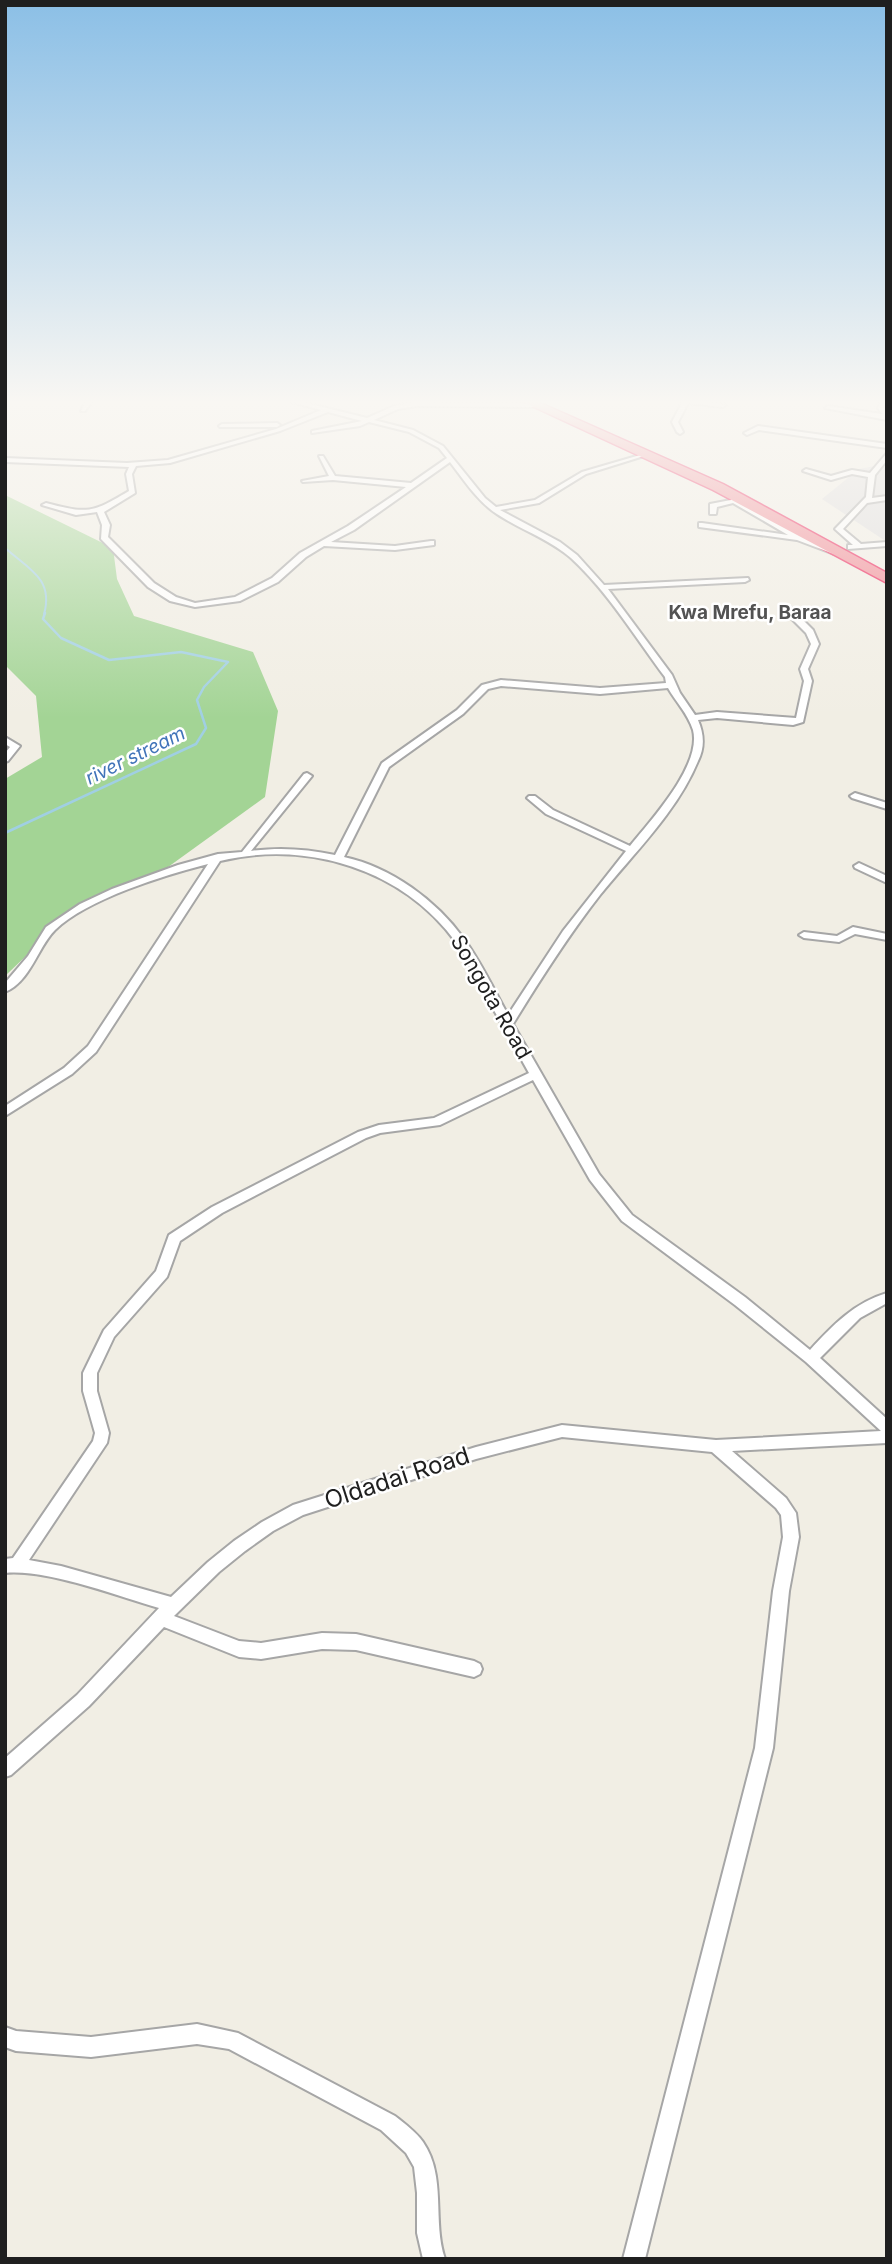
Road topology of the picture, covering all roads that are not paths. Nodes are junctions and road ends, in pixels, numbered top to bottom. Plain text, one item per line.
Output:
1 (53, 507) edge
2 (106, 507) edge
3 (377, 507) edge
4 (492, 507) edge
5 (508, 507) edge
6 (713, 507) edge
7 (749, 507) edge
8 (755, 507) edge
9 (774, 507) edge
10 (861, 507) edge
11 (494, 509) junction
12 (100, 510) junction
13 (713, 512) dead end
14 (702, 525) dead end
15 (799, 538) junction
16 (431, 542) dead end
17 (323, 544) junction
18 (887, 544) edge
19 (850, 548) junction
20 (887, 568) edge
21 (887, 579) edge
22 (746, 580) dead end
23 (602, 587) junction
24 (787, 609) dead end
25 (670, 685) junction
26 (693, 718) junction
27 (5, 740) edge
28 (5, 759) edge
29 (307, 776) dead end
30 (855, 796) dead end
31 (532, 798) dead end
32 (887, 806) edge
33 (632, 850) junction
34 (246, 851) junction
35 (218, 857) junction
36 (339, 858) junction
37 (859, 866) dead end
38 (887, 880) edge
39 (804, 934) dead end
40 (887, 937) edge
41 (5, 989) edge
42 (508, 1024) junction
43 (536, 1074) junction
44 (5, 1112) edge
45 (887, 1298) edge
46 (811, 1358) junction
47 (887, 1428) edge
48 (887, 1437) edge
49 (716, 1446) junction
50 (11, 1566) edge
51 (173, 1605) junction
52 (161, 1618) junction
53 (474, 1668) dead end
54 (5, 1769) edge
55 (5, 2037) edge
56 (434, 2259) edge
57 (634, 2259) edge

1 - 12 street
2 - 12 street
3 - 17 street
4 - 11 street
5 - 11 street
6 - 13 street
7 - 15 street
8 - 19 highway
9 - 19 highway
10 - 19 street
11 - 23 street
12 - 17 street
14 - 15 street
15 - 19 street
16 - 17 street
18 - 19 street
19 - 20 highway
19 - 21 highway
22 - 23 street
23 - 25 street
24 - 26 street
25 - 26 street
25 - 36 street
26 - 33 street
27 - 28 street
29 - 34 street
30 - 32 street
31 - 33 street
33 - 42 street
34 - 35 street, Songota Road
34 - 36 street, Songota Road
35 - 41 street, Songota Road
35 - 44 street
36 - 42 street, Songota Road
37 - 38 street
39 - 40 street
42 - 43 street, Songota Road
43 - 46 street, Songota Road
43 - 50 street
45 - 46 street
46 - 47 street, Songota Road
48 - 49 street, Oldadai Road
49 - 51 street, Oldadai Road
49 - 57 street
50 - 51 street
51 - 52 street, Oldadai Road
52 - 53 street
52 - 54 street, Oldadai Road
55 - 56 street

